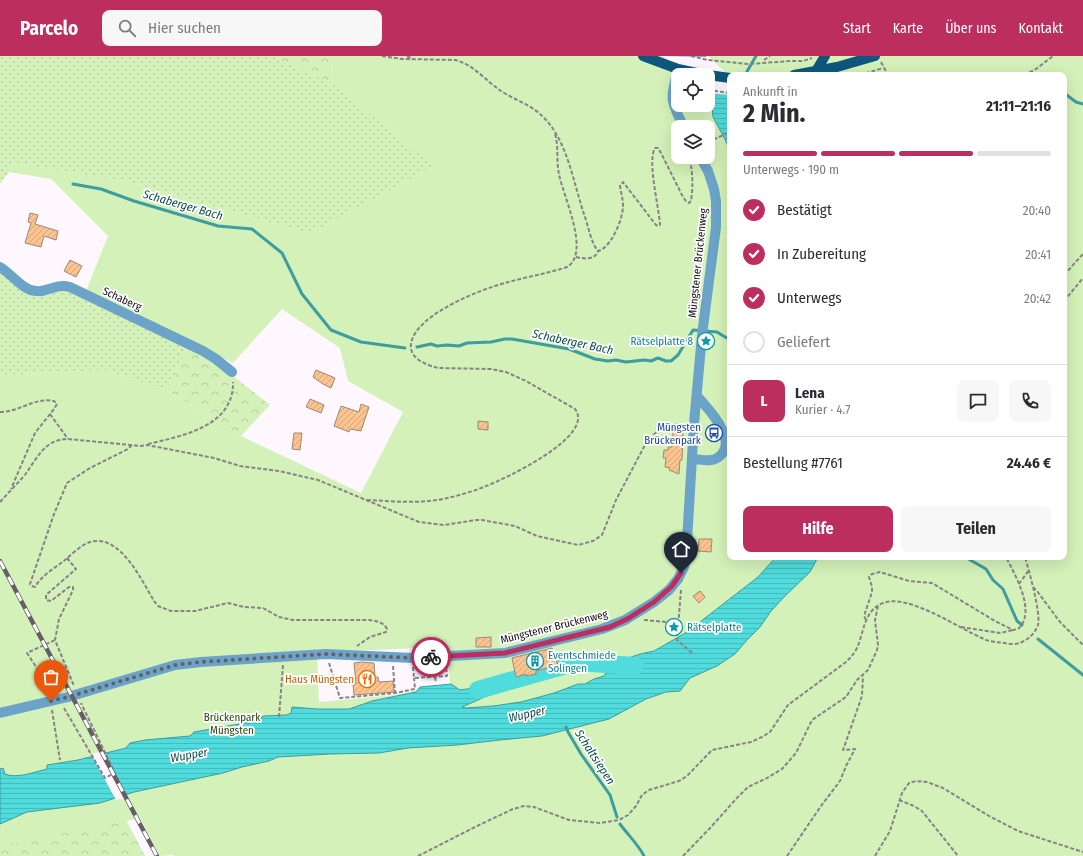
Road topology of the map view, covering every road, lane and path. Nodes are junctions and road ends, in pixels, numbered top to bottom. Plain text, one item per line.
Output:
1 (382, 56) edge
2 (407, 56) edge
3 (643, 56) edge
4 (691, 56) edge
5 (770, 56) edge
6 (814, 56) edge
7 (825, 56) edge
8 (1053, 56) edge
9 (870, 57) edge
10 (414, 59) junction
11 (764, 60) dead end
12 (849, 60) edge
13 (675, 68) edge
14 (816, 71) junction
15 (810, 72) edge
16 (870, 72) edge
17 (886, 72) edge
18 (1030, 72) edge
19 (715, 76) edge
20 (727, 78) edge
21 (715, 91) edge
22 (727, 93) edge
23 (727, 133) edge
24 (555, 134) junction
25 (715, 139) edge
26 (691, 164) edge
27 (703, 164) edge
28 (598, 252) junction
29 (1083, 254) edge
30 (576, 257) junction
31 (0, 267) edge
32 (1067, 273) edge
33 (1083, 278) edge
34 (1067, 297) edge
35 (232, 372) joint
36 (697, 396) junction
37 (0, 412) edge
38 (50, 414) junction
39 (694, 424) junction
40 (68, 439) junction
41 (133, 445) junction
42 (147, 445) junction
43 (693, 459) junction
44 (10, 490) junction
45 (365, 500) junction
46 (0, 502) edge
47 (67, 558) junction
48 (1007, 560) edge
49 (1026, 560) edge
50 (1028, 570) junction
51 (1019, 584) junction
52 (1032, 586) junction
53 (682, 588) dead end
54 (878, 605) junction
55 (629, 618) junction
56 (866, 620) junction
57 (678, 623) junction
58 (958, 626) junction
59 (1013, 630) junction
60 (55, 640) junction
61 (1083, 645) edge
62 (692, 653) dead end
63 (326, 654) junction
64 (351, 655) junction
65 (284, 656) junction
66 (392, 657) junction
67 (446, 666) dead end
68 (413, 668) dead end
69 (863, 676) junction
70 (435, 677) junction
71 (414, 678) junction
72 (436, 682) dead end
73 (77, 692) dead end
74 (395, 693) junction
75 (53, 698) junction
76 (79, 698) dead end
77 (62, 704) dead end
78 (0, 713) edge
79 (279, 717) dead end
80 (60, 760) dead end
81 (899, 800) junction
82 (1083, 852) edge
83 (418, 856) edge
84 (683, 856) edge
85 (787, 856) edge
86 (875, 856) edge
87 (958, 856) edge

1 - 10 path
2 - 10 path
3 - 13 main road
4 - 6 path
5 - 11 path
7 - 14 main road
8 - 18 path
9 - 12 main road
10 - 24 path
12 - 14 main road
14 - 15 main road
16 - 17 path
19 - 20 main road
21 - 22 path
23 - 25 path
24 - 28 path
24 - 30 path
26 - 28 path
27 - 36 street, Müngstener Brückenweg
28 - 30 path
29 - 32 path
30 - 45 path
31 - 35 street, Schaberg
33 - 34 path
35 - 42 path
36 - 39 street, Müngstener Brückenweg
36 - 43 street
37 - 38 path
38 - 40 path
38 - 44 path
39 - 43 street, Müngstener Brückenweg
39 - 45 path
40 - 41 path
40 - 44 path
41 - 42 path
41 - 47 path
42 - 45 path
43 - 55 street, Müngstener Brückenweg
44 - 46 path
47 - 60 path
47 - 64 path
48 - 51 path
49 - 50 path
50 - 51 path
50 - 52 path
51 - 59 path
52 - 58 path
52 - 61 path
53 - 57 path
54 - 56 path
54 - 58 path
54 - 69 path
55 - 57 path
55 - 66 street, Müngstener Brückenweg
56 - 59 path
56 - 83 path
57 - 62 path
58 - 59 path
60 - 73 path
60 - 75 path
63 - 64 street, Müngstener Brückenweg
63 - 65 street, Müngstener Brückenweg
63 - 74 path
64 - 66 street, Müngstener Brückenweg
65 - 75 street, Müngstener Brückenweg
65 - 79 path
66 - 74 path
67 - 70 path
68 - 71 path
69 - 84 path
69 - 85 path
70 - 71 path
70 - 72 path
71 - 74 path
75 - 78 street, Müngstener Brückenweg
75 - 80 path
76 - 77 path
81 - 82 path
81 - 86 path
81 - 87 path

